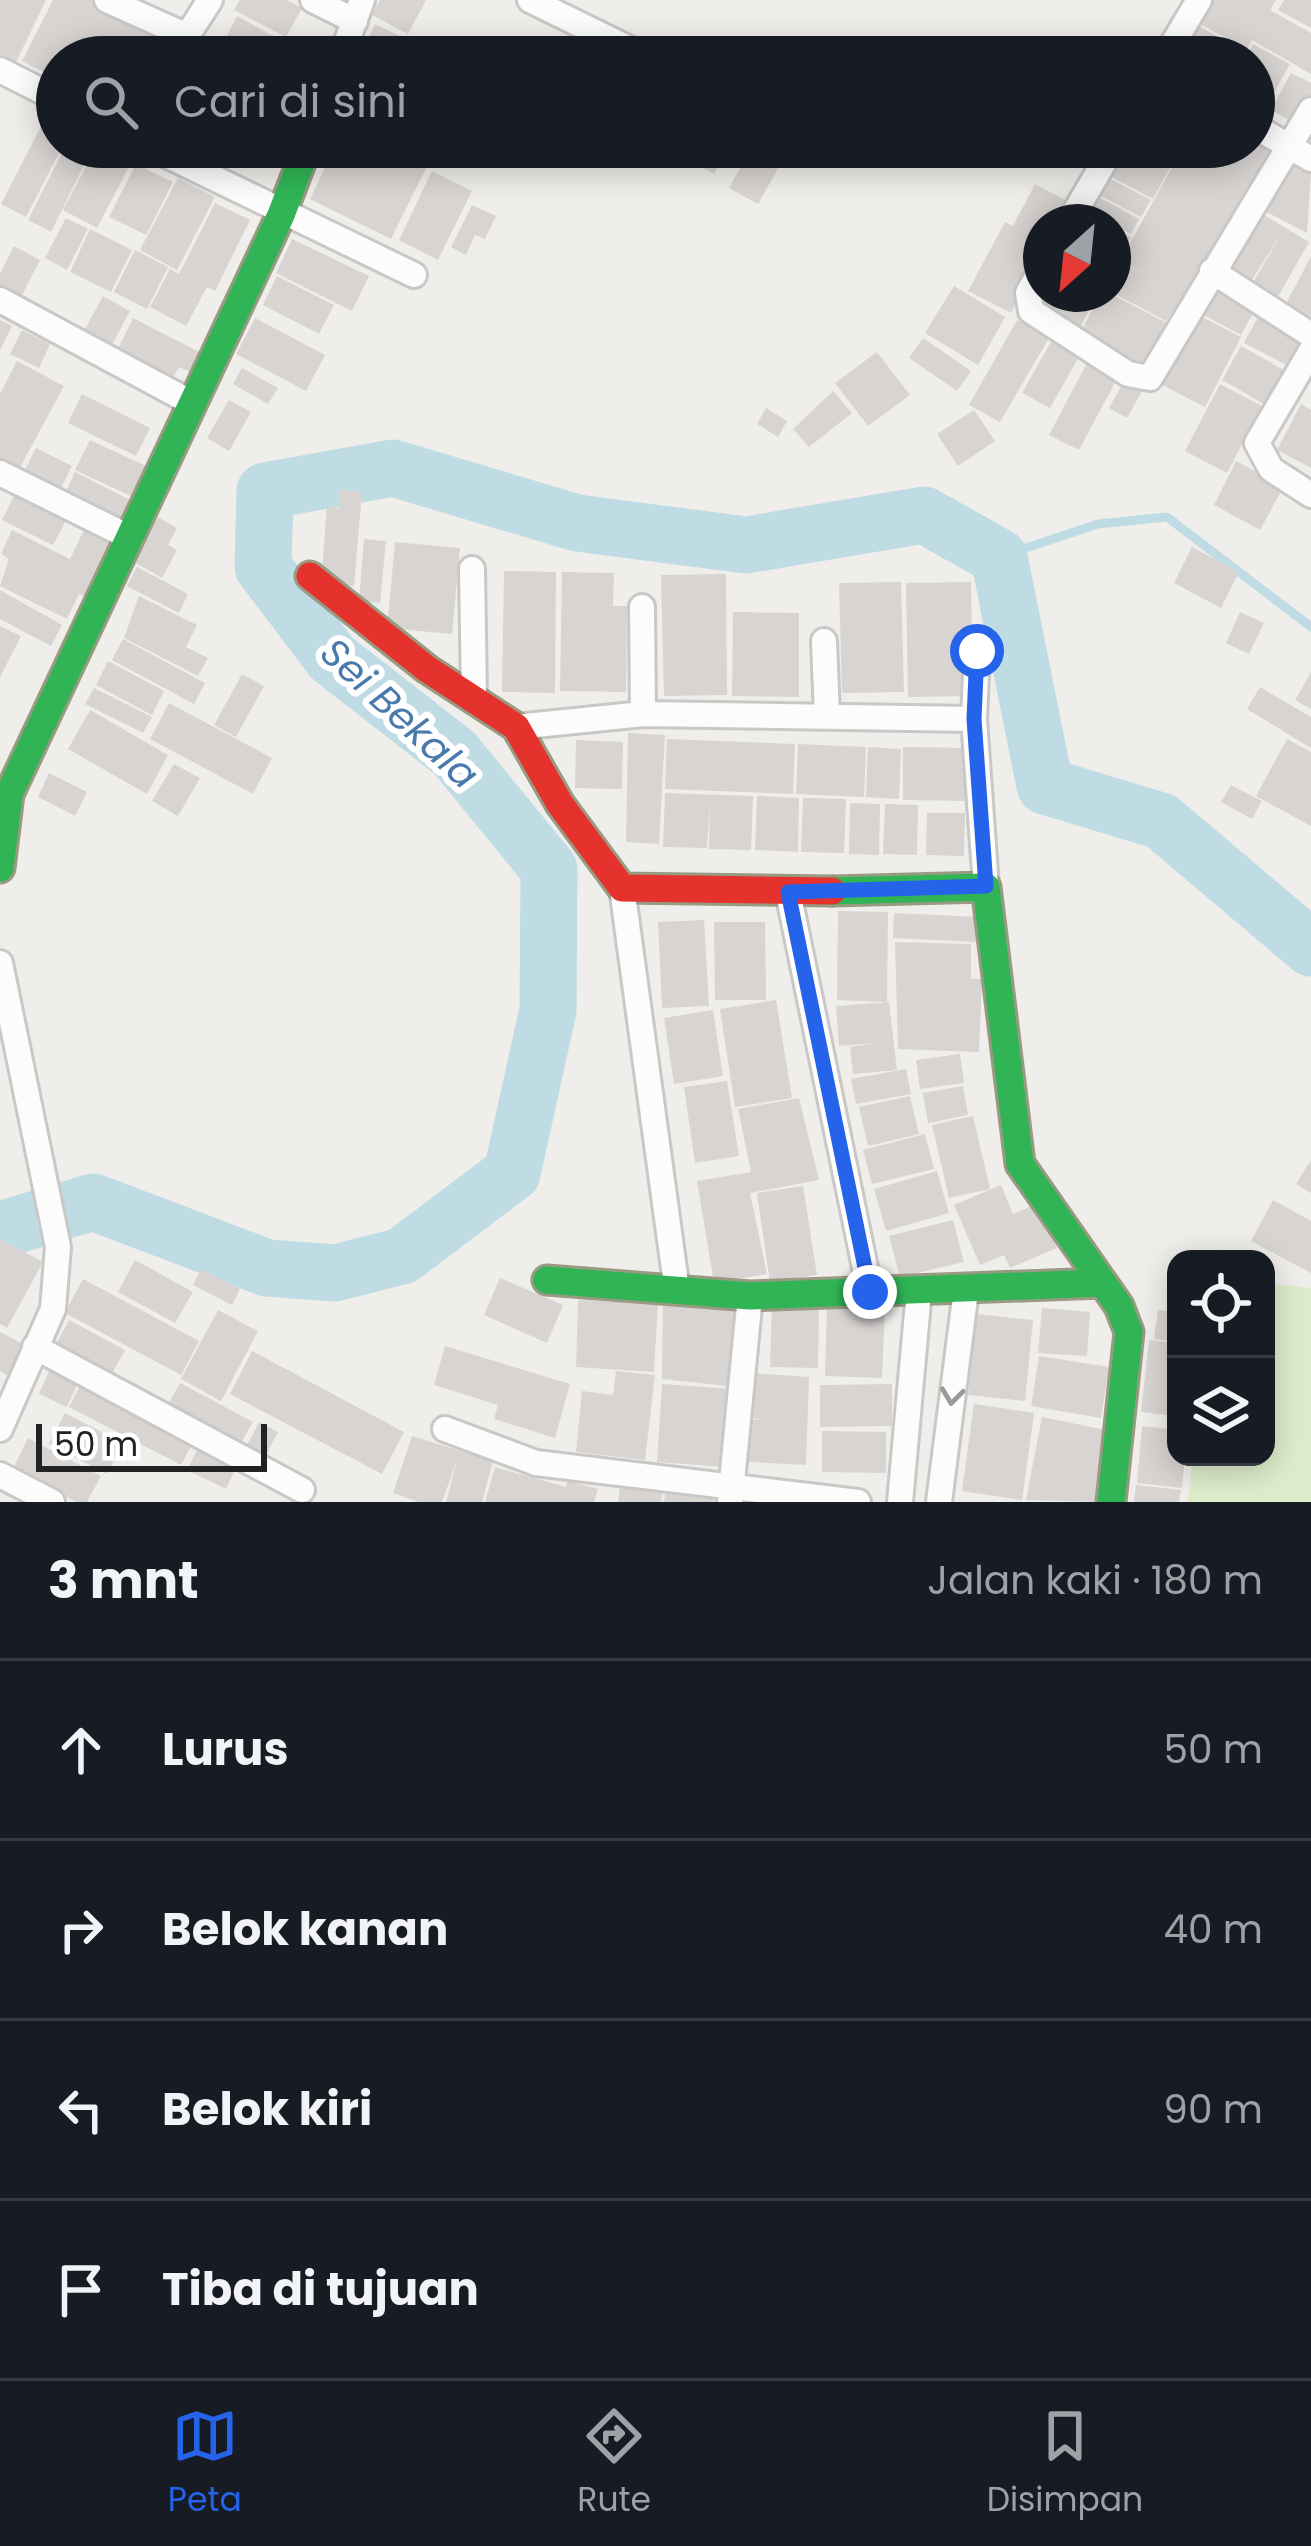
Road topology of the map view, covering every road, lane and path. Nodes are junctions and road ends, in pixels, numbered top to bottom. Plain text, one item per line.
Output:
1 (107, 0) edge
2 (210, 0) edge
3 (313, 0) edge
4 (530, 0) edge
5 (1198, 0) edge
6 (358, 10) edge
7 (603, 36) edge
8 (1177, 36) edge
9 (0, 70) edge
10 (36, 88) edge
11 (1311, 110) edge
12 (1275, 138) edge
13 (1288, 145) junction
14 (1311, 159) edge
15 (1275, 167) edge
16 (191, 168) edge
17 (299, 168) edge
18 (1101, 168) edge
19 (1274, 168) edge
20 (1080, 204) edge
21 (281, 214) junction
22 (1212, 271) junction
23 (415, 275) dead end
24 (0, 300) edge
25 (1033, 312) edge
26 (1311, 335) edge
27 (1311, 352) edge
28 (192, 403) junction
29 (0, 473) edge
30 (1311, 495) edge
31 (131, 538) junction
32 (472, 569) dead end
33 (310, 576) dead end
34 (642, 607) dead end
35 (824, 641) dead end
36 (977, 651) dead end
37 (474, 697) junction
38 (643, 715) junction
39 (827, 716) junction
40 (974, 719) junction
41 (516, 727) junction
42 (0, 868) edge
43 (986, 886) junction
44 (622, 888) junction
45 (788, 892) junction
46 (0, 963) edge
47 (547, 1280) dead end
48 (1102, 1282) junction
49 (966, 1290) junction
50 (677, 1291) junction
51 (919, 1291) junction
52 (870, 1292) junction
53 (750, 1296) junction
54 (35, 1347) junction
55 (0, 1429) edge
56 (445, 1429) dead end
57 (0, 1475) edge
58 (302, 1490) dead end
59 (731, 1495) edge
60 (52, 1502) edge
61 (857, 1502) edge
62 (900, 1502) edge
63 (939, 1502) edge
64 (1112, 1502) edge

1 - 2 street
3 - 6 street
4 - 7 street
5 - 8 street
9 - 10 street
11 - 13 street
12 - 13 street
13 - 14 street
13 - 15 street
16 - 21 street
17 - 21 street
18 - 20 street
19 - 22 street
21 - 23 street
21 - 28 street
22 - 25 street
22 - 26 street
24 - 28 street
27 - 30 street
28 - 31 street
29 - 31 street
31 - 42 street
32 - 37 street
33 - 37 street
34 - 38 street
35 - 39 street
36 - 40 street
37 - 41 street
38 - 39 street
38 - 41 street
39 - 40 street
40 - 43 street
41 - 44 street
43 - 45 street
43 - 48 street
44 - 45 street
44 - 50 street
45 - 52 street
46 - 54 street
47 - 50 street
48 - 49 street
48 - 64 street
49 - 51 street
49 -> 63 street
50 - 53 street
51 - 52 street
51 - 62 street
52 - 53 street
53 - 59 street
54 - 55 street
54 - 58 street
56 - 59 street
57 - 60 street
59 - 61 street

